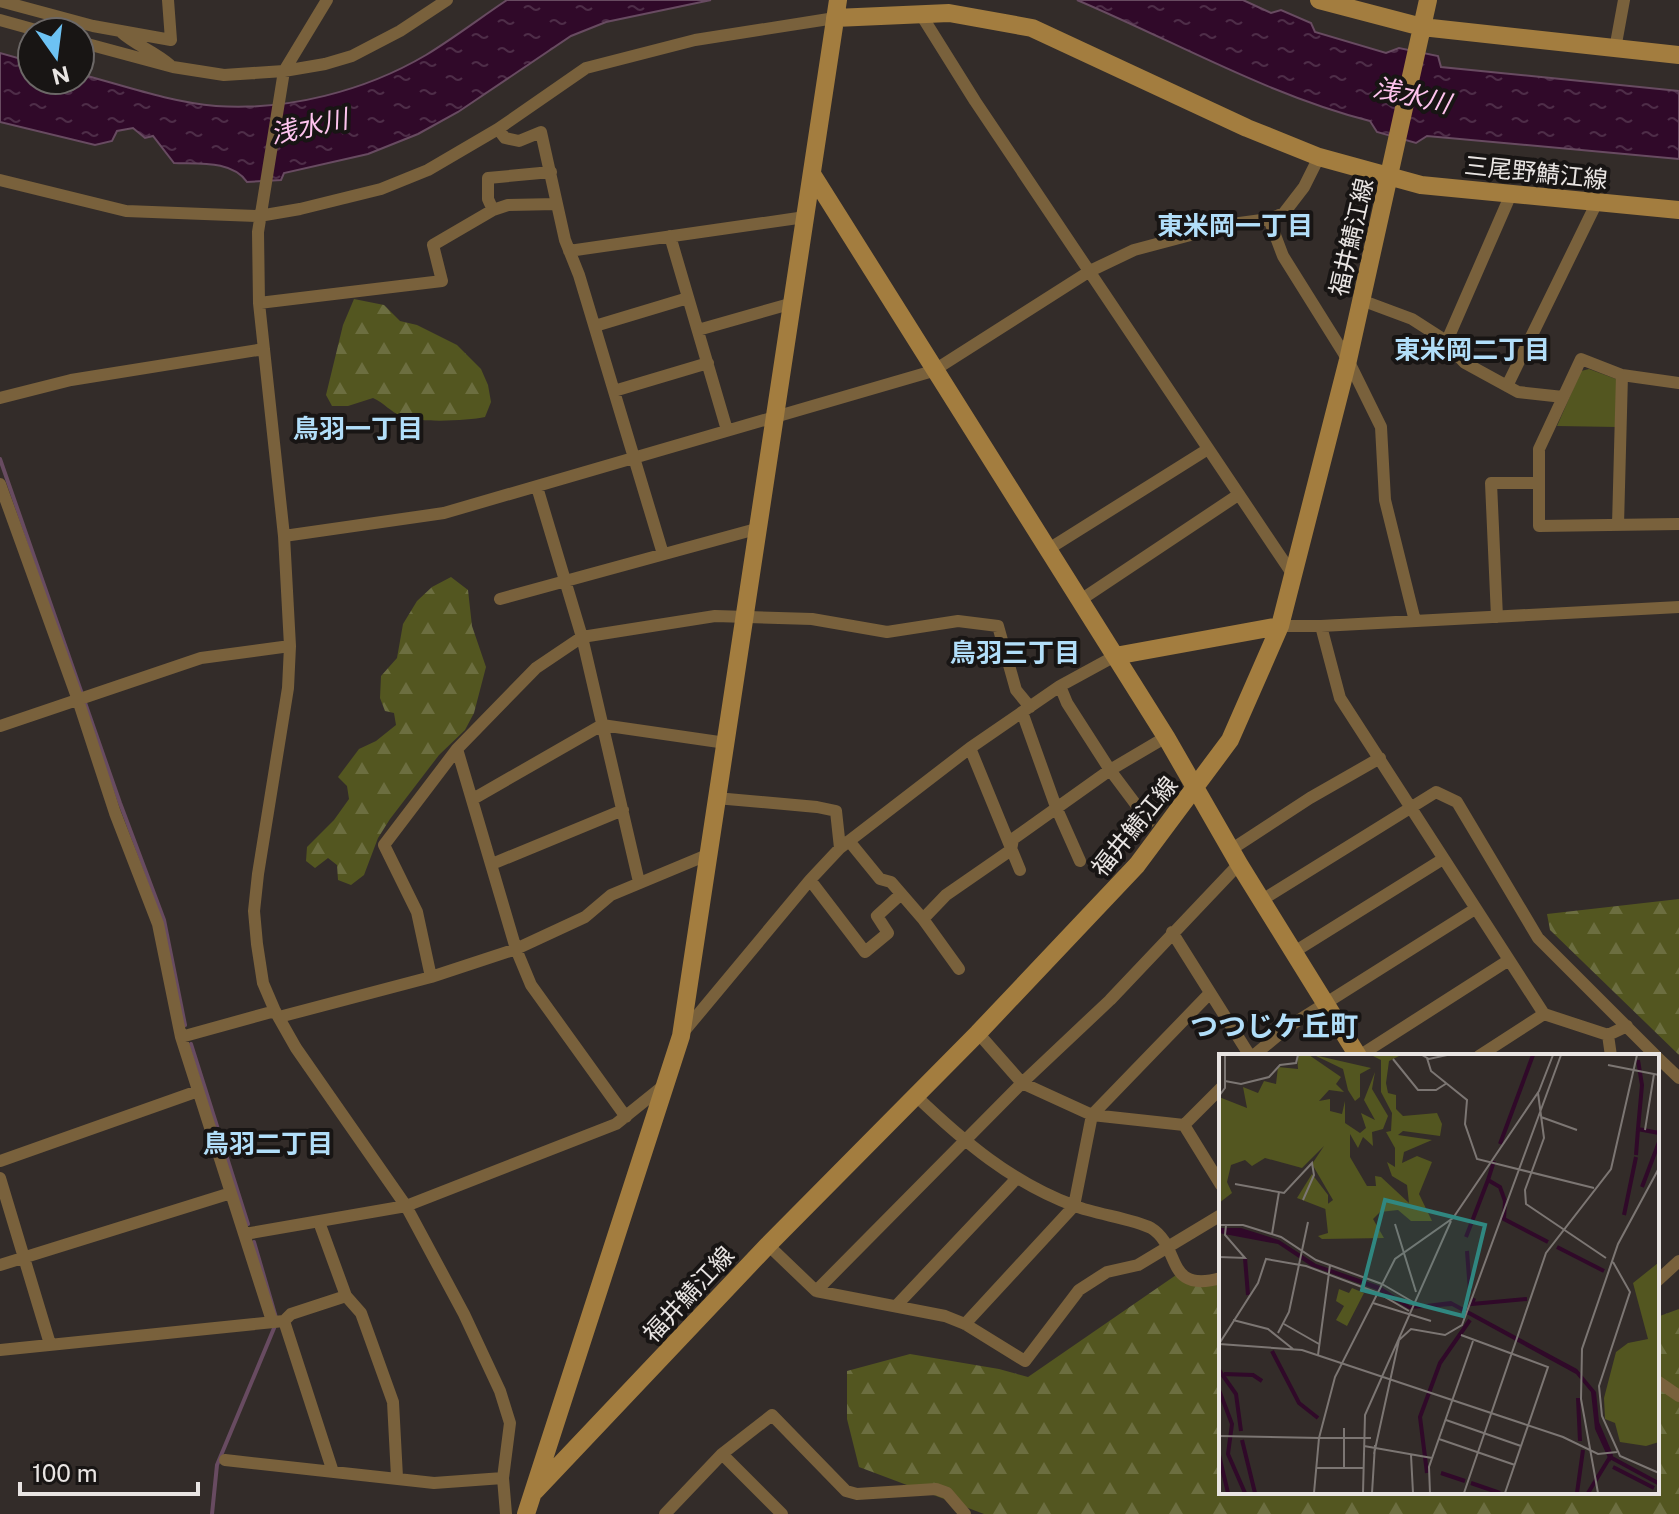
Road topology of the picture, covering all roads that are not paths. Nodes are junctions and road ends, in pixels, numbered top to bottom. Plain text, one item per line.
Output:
1 (168, 0) edge
2 (327, 0) edge
3 (447, 0) edge
4 (1319, 0) edge
5 (1428, 0) edge
6 (1624, 0) edge
7 (0, 1) edge
8 (837, 8) edge
9 (920, 13) junction
10 (119, 31) junction
11 (1420, 37) junction
12 (96, 46) edge
13 (1615, 49) junction
14 (1679, 55) edge
15 (173, 67) junction
16 (284, 71) junction
17 (498, 129) junction
18 (1319, 157) junction
19 (1391, 168) junction
20 (551, 172) junction
21 (812, 174) junction
22 (0, 180) edge
23 (1511, 194) junction
24 (1597, 202) junction
25 (557, 204) junction
26 (493, 210) junction
27 (1679, 210) edge
28 (259, 216) junction
29 (805, 217) junction
30 (1269, 219) junction
31 (670, 236) junction
32 (569, 251) junction
33 (1090, 271) junction
34 (688, 298) junction
35 (1361, 300) junction
36 (259, 303) junction
37 (793, 303) junction
38 (595, 326) junction
39 (698, 330) junction
40 (1446, 343) junction
41 (264, 349) junction
42 (1348, 360) junction
43 (708, 363) junction
44 (933, 371) junction
45 (1622, 375) junction
46 (1679, 383) edge
47 (1507, 386) junction
48 (614, 391) junction
49 (1563, 397) junction
50 (0, 398) edge
51 (775, 417) junction
52 (727, 430) junction
53 (1208, 449) junction
54 (634, 458) junction
55 (1539, 483) junction
56 (0, 484) edge
57 (537, 487) junction
58 (1238, 495) junction
59 (1679, 524) edge
60 (1618, 525) junction
61 (756, 529) junction
62 (284, 536) junction
63 (1047, 550) junction
64 (663, 554) junction
65 (1293, 575) junction
66 (565, 580) junction
67 (500, 599) dead end
68 (1079, 601) junction
69 (1679, 607) edge
70 (744, 617) junction
71 (1497, 617) junction
72 (1415, 621) junction
73 (1280, 626) junction
74 (1321, 626) junction
75 (582, 637) junction
76 (290, 646) junction
77 (1115, 656) junction
78 (1060, 686) junction
79 (78, 700) junction
80 (1026, 710) junction
81 (602, 725) junction
82 (0, 726) edge
83 (1166, 737) junction
84 (726, 743) junction
85 (970, 748) junction
86 (457, 749) junction
87 (1380, 758) junction
88 (1110, 770) junction
89 (1196, 787) junction
90 (716, 798) junction
91 (473, 799) junction
92 (1056, 807) junction
93 (1410, 808) junction
94 (623, 810) junction
95 (1149, 822) dead end
96 (845, 844) junction
97 (1011, 850) junction
98 (707, 855) junction
99 (1236, 857) junction
100 (1443, 859) junction
101 (1080, 861) dead end
102 (492, 864) junction
103 (1020, 870) dead end
104 (810, 880) junction
105 (639, 882) junction
106 (900, 895) junction
107 (1262, 900) junction
108 (1475, 909) junction
109 (923, 919) junction
110 (1172, 932) junction
111 (516, 949) junction
112 (1294, 952) junction
113 (1509, 960) junction
114 (959, 969) dead end
115 (431, 977) junction
116 (1210, 993) junction
117 (1327, 1003) junction
118 (277, 1014) junction
119 (1544, 1014) junction
120 (1627, 1026) junction
121 (978, 1033) junction
122 (1608, 1035) junction
123 (681, 1036) junction
124 (181, 1037) junction
125 (1250, 1054) edge
126 (1254, 1054) edge
127 (1357, 1054) edge
128 (1361, 1054) edge
129 (1482, 1054) edge
130 (1611, 1054) edge
131 (1650, 1054) edge
132 (1659, 1061) edge
133 (1679, 1078) edge
134 (1022, 1083) junction
135 (666, 1084) junction
136 (1219, 1090) edge
137 (198, 1091) junction
138 (916, 1096) junction
139 (1092, 1115) junction
140 (626, 1117) junction
141 (1184, 1125) junction
142 (964, 1142) junction
143 (0, 1161) edge
144 (0, 1178) edge
145 (1017, 1178) junction
146 (1219, 1182) edge
147 (231, 1193) junction
148 (406, 1206) junction
149 (1074, 1206) junction
150 (1219, 1216) edge
151 (319, 1222) junction
152 (245, 1234) junction
153 (768, 1245) junction
154 (1167, 1248) junction
155 (24, 1257) junction
156 (1679, 1261) edge
157 (0, 1265) edge
158 (1219, 1278) edge
159 (1659, 1279) edge
160 (816, 1291) junction
161 (346, 1296) junction
162 (896, 1306) junction
163 (278, 1321) junction
164 (965, 1324) junction
165 (50, 1344) junction
166 (0, 1350) edge
167 (1659, 1382) edge
168 (1679, 1396) edge
169 (722, 1454) junction
170 (225, 1460) dead end
171 (333, 1472) junction
172 (397, 1477) junction
173 (503, 1478) junction
174 (535, 1491) junction
175 (674, 1511) edge
176 (506, 1514) edge
177 (526, 1514) edge
178 (782, 1514) edge
179 (965, 1514) edge

1 - 10 street
2 - 16 street
3 - 16 street
4 - 11 street
5 - 11 street, 福井鯖江線
6 - 13 street
7 - 10 street
8 - 9 street, 三尾野鯖江線
8 - 17 street
8 - 21 street
9 - 18 street, 三尾野鯖江線
9 - 33 street
10 - 15 street
11 - 13 street
11 - 19 street, 福井鯖江線
12 - 15 street
13 - 14 street
15 - 16 street
16 - 28 street
17 - 20 street
17 - 28 street
18 - 19 street, 三尾野鯖江線
18 - 30 street
19 - 23 street, 三尾野鯖江線
19 - 35 street, 福井鯖江線
20 - 25 street
20 - 26 street
21 - 29 street
21 - 44 street
22 - 28 street
23 - 24 street, 三尾野鯖江線
23 - 40 street
24 - 27 street, 三尾野鯖江線
24 - 47 street
25 - 26 street
25 - 32 street
26 - 36 street
28 - 36 street
29 - 31 street
29 - 37 street
30 - 33 street
30 - 42 street
31 - 32 street
31 - 34 street
32 - 38 street
33 - 44 street
33 - 53 street
34 - 38 street
34 - 39 street
35 - 40 street
35 - 42 street, 福井鯖江線
36 - 41 street
37 - 39 street
37 - 51 street
38 - 48 street
39 - 43 street
40 - 47 street
41 - 50 street
41 - 62 street
42 - 65 street, 福井鯖江線
42 - 72 street
43 - 48 street
43 - 52 street
44 - 51 street
44 - 63 street
45 - 46 street
45 - 49 street
45 - 60 street
47 - 49 street
48 - 54 street
49 - 55 street
51 - 52 street
51 - 61 street
52 - 54 street
53 - 58 street
53 - 63 street
54 - 57 street
54 - 64 street
55 - 60 street
55 - 71 street
56 - 79 street
57 - 62 street
57 - 66 street
58 - 65 street
58 - 68 street
59 - 60 street
61 - 64 street
61 - 70 street
62 - 76 street
63 - 68 street
64 - 66 street
65 - 73 street, 福井鯖江線
66 - 67 street
66 - 75 street
68 - 77 street
69 - 71 street
70 - 75 street
70 - 80 street
70 - 84 street
71 - 72 street
72 - 74 street
73 - 74 street
73 - 77 street
73 - 89 street, 福井鯖江線
74 - 87 street
75 - 81 street
75 - 86 street
76 - 79 street
76 - 118 street
77 - 78 street
77 - 83 street
78 - 80 street
78 - 88 street
79 - 82 street
79 - 124 street
80 - 85 street
80 - 92 street
81 - 84 street
81 - 91 street
81 - 94 street
83 - 88 street
83 - 89 street
84 - 90 street
85 - 96 street
85 - 97 street
86 - 91 street
86 - 115 street
87 - 93 street
87 - 99 street
88 - 92 street
88 - 95 street
89 - 99 street
89 - 121 street, 福井鯖江線
90 - 96 street
90 - 98 street
91 - 102 street
92 - 97 street
92 - 101 street
93 - 100 street
93 - 107 street
93 - 120 street
94 - 102 street
94 - 105 street
96 - 104 street
96 - 106 street
97 - 103 street
97 - 109 street
98 - 105 street
98 - 123 street
99 - 107 street
99 - 110 street
100 - 108 street
100 - 112 street
102 - 111 street
104 - 106 street
104 - 123 street
105 - 111 street
106 - 109 street
107 - 112 street
108 - 113 street
108 - 117 street
109 - 114 street
110 - 116 street
110 - 134 street
111 - 115 street
111 - 140 street
112 - 117 street
113 - 119 street
113 - 128 street
115 - 118 street
116 - 125 street
116 - 139 street
117 - 126 street
117 - 127 street
118 - 124 street
118 - 148 street
119 - 122 street
119 - 129 street
120 - 122 street
120 - 131 street
121 - 134 street
121 - 138 street, 福井鯖江線
122 - 130 street
123 - 135 street
124 - 137 street
132 - 133 street
134 - 139 street
134 - 142 street
135 - 140 street
135 - 174 street
136 - 141 street
137 - 143 street
137 - 147 street
138 - 142 street
138 - 153 street, 福井鯖江線
139 - 141 street
139 - 149 street
140 - 148 street
141 - 146 street
142 - 145 street
142 - 160 street
144 - 155 street
145 - 149 street
145 - 162 street
147 - 152 street
147 - 155 street
148 - 151 street
148 - 173 street
149 - 154 street
149 - 164 street
150 - 154 street
151 - 152 street
151 - 161 street
152 - 163 street
153 - 160 street
153 - 174 street, 福井鯖江線
154 - 158 street
154 - 164 street
155 - 157 street
155 - 165 street
156 - 159 street
160 - 162 street
161 - 163 street
161 - 172 street
162 - 164 street
163 - 165 street
163 - 171 street
165 - 166 street
167 - 168 street
169 - 175 street
169 - 178 street
169 - 179 street
170 - 171 street
171 - 172 street
172 - 173 street
173 - 176 street
174 - 177 street

